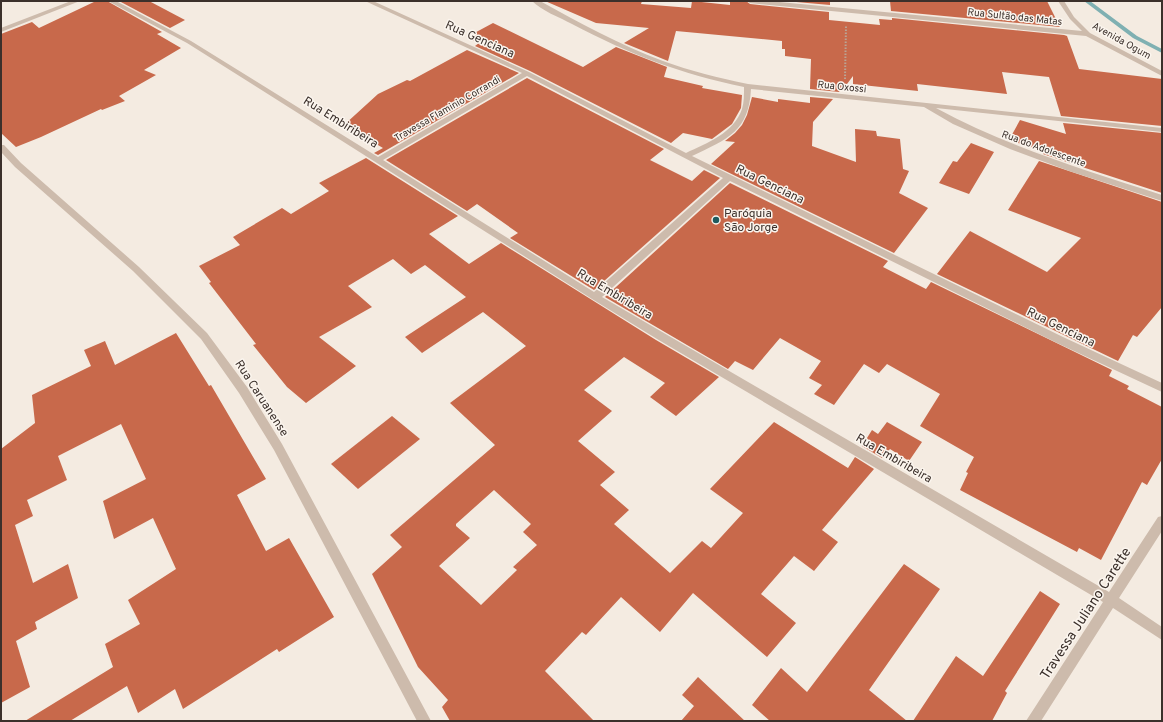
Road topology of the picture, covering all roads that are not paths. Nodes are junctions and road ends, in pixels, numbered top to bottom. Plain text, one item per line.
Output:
1 (77, 1) edge
2 (111, 1) edge
3 (368, 1) edge
4 (535, 1) edge
5 (750, 1) edge
6 (1061, 1) edge
7 (1, 30) edge
8 (1088, 34) junction
9 (528, 73) junction
10 (1162, 74) edge
11 (748, 86) junction
12 (924, 105) junction
13 (1162, 130) edge
14 (1, 147) edge
15 (686, 156) junction
16 (378, 160) junction
17 (729, 177) junction
18 (1162, 198) edge
19 (595, 297) junction
20 (1162, 388) edge
21 (1161, 526) edge
22 (1111, 600) junction
23 (1162, 634) edge
24 (424, 721) edge
25 (1033, 721) edge

1 - 7 street
2 - 16 street, Rua Embiribeira
3 - 9 street, Rua Genciana
4 - 11 street, Rua Oxossi
5 - 8 street, Rua Sultão das Matas
6 - 8 street, Avenida Ogum
8 - 10 street, Avenida Ogum
9 - 15 street, Rua Genciana
9 - 16 street, Travessa Flaminio Corrandi
11 - 12 street, Rua Oxossi
11 - 15 street
12 - 13 street, Rua Oxossi
12 - 18 street, Rua do Adolescente
14 - 24 street, Rua Caruanense
15 - 17 street, Rua Genciana
16 - 19 street, Rua Embiribeira
17 - 19 street
17 - 20 street, Rua Genciana
19 - 22 street, Rua Embiribeira
21 - 22 street, Travessa Juliano Carette
22 - 23 street, Rua Embiribeira
22 - 25 street, Travessa Juliano Carette

